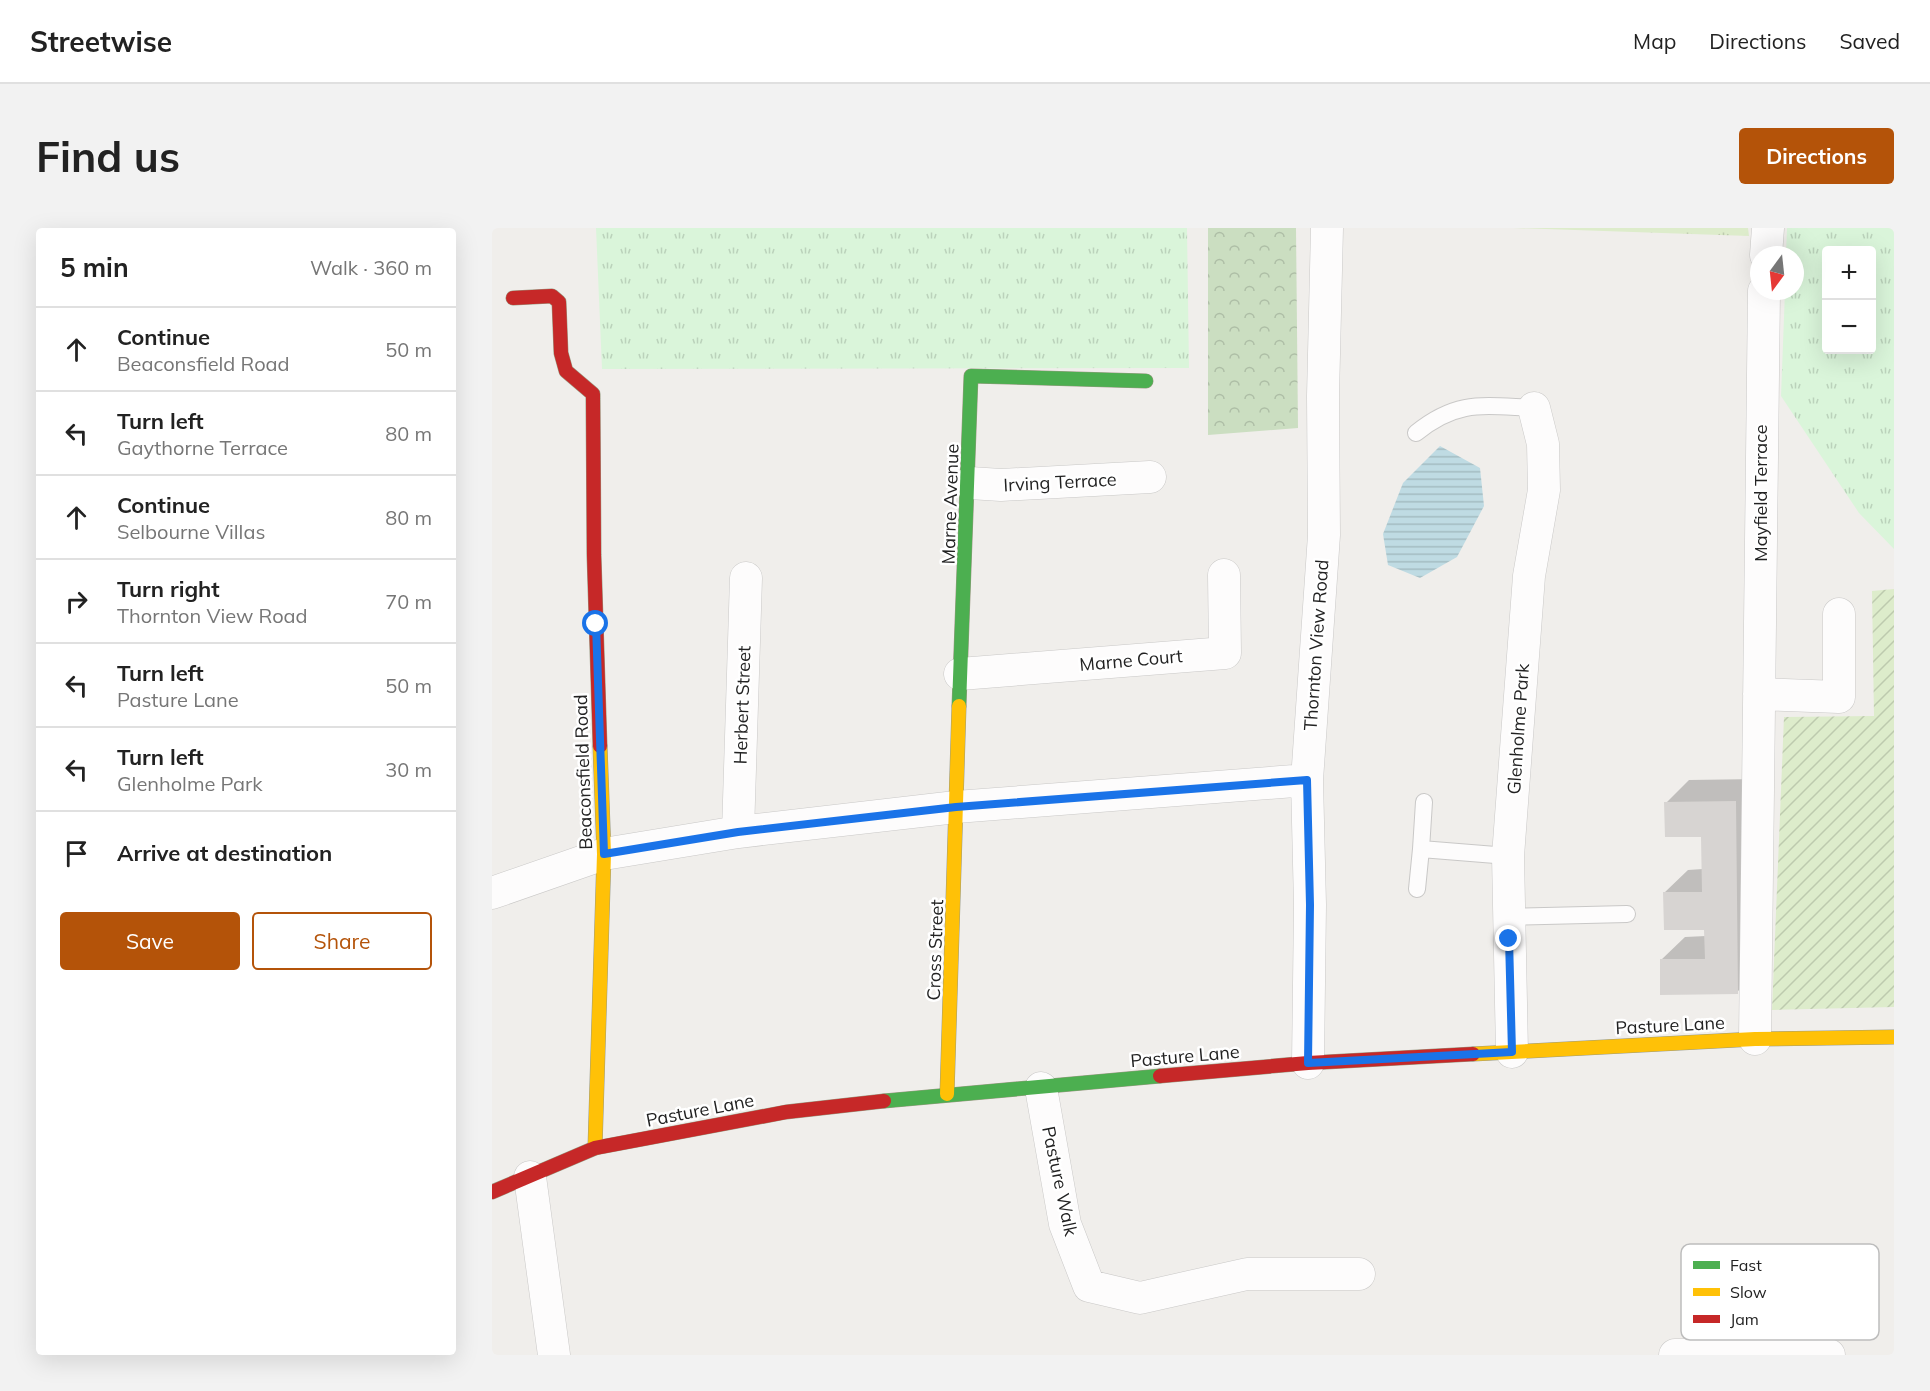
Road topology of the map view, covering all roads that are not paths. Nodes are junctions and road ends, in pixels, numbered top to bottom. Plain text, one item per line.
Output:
1 (1327, 228) edge
2 (1768, 228) edge
3 (1767, 246) edge
4 (513, 298) dead end
5 (1764, 300) edge
6 (1146, 381) dead end
7 (1534, 408) joint
8 (1416, 434) dead end
9 (1150, 477) dead end
10 (970, 483) junction
11 (1224, 575) dead end
12 (746, 578) dead end
13 (1839, 614) dead end
14 (960, 674) junction
15 (1759, 694) junction
16 (1307, 780) junction
17 (1424, 802) dead end
18 (956, 807) junction
19 (738, 832) junction
20 (1421, 849) junction
21 (604, 854) junction
22 (1508, 856) junction
23 (1417, 889) dead end
24 (492, 893) edge
25 (1627, 914) dead end
26 (1509, 917) junction
27 (1894, 1037) edge
28 (1755, 1039) junction
29 (1512, 1052) junction
30 (1308, 1063) junction
31 (1041, 1088) junction
32 (947, 1094) junction
33 (596, 1148) junction
34 (530, 1177) junction
35 (492, 1192) edge
36 (1359, 1274) dead end
37 (554, 1355) edge
38 (1675, 1355) edge
39 (1829, 1355) edge

1 - 16 street, Thornton View Road
2 - 3 street
4 - 21 street, Beaconsfield Road
5 - 15 street, Mayfield Terrace
6 - 10 street, Marne Avenue
7 - 8 lane
7 - 22 street, Glenholme Park
9 - 10 street, Irving Terrace
10 - 14 street, Marne Avenue
11 - 14 street, Marne Court
12 - 19 street, Herbert Street
13 - 15 street
14 - 18 street, Marne Avenue
15 - 28 street, Mayfield Terrace
16 - 18 street
16 - 30 street, Thornton View Road
17 - 20 lane
18 - 19 street
18 - 32 street, Cross Street
19 - 21 street
20 - 22 lane
20 - 23 lane
21 - 24 street
21 - 33 street, Beaconsfield Road
22 - 26 street, Glenholme Park
25 - 26 lane
26 - 29 street, Glenholme Park
27 - 28 street, Pasture Lane
28 - 29 street, Pasture Lane
29 - 30 street, Pasture Lane
30 - 31 street, Pasture Lane
31 - 32 street, Pasture Lane
31 - 36 street, Pasture Walk
32 - 33 street, Pasture Lane
33 - 34 street, Pasture Lane
34 - 35 street, Pasture Lane
34 - 37 street
38 - 39 street

